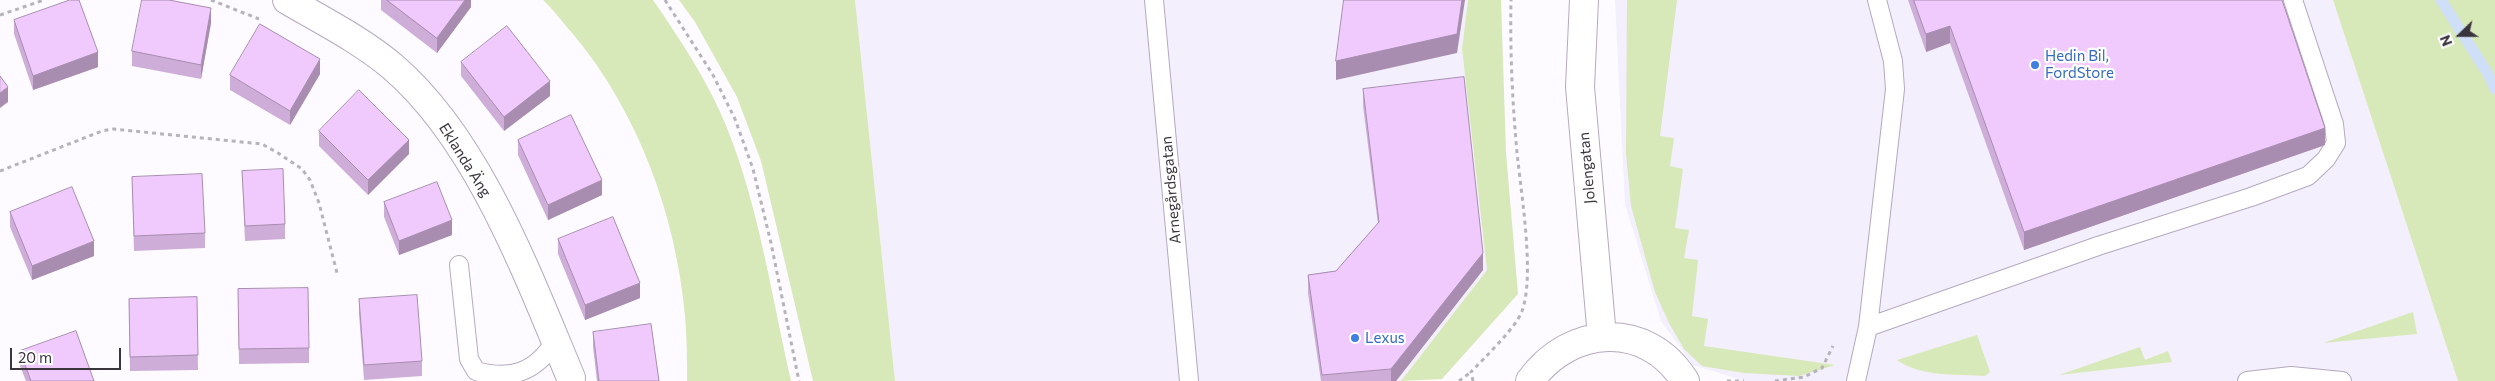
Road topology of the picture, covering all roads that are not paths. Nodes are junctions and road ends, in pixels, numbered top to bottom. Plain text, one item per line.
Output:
1 (287, 0) edge
2 (1154, 0) edge
3 (1584, 0) edge
4 (1877, 0) edge
5 (2293, 0) edge
6 (459, 265) dead end
7 (1868, 327) junction
8 (1602, 337) junction
9 (555, 341) junction
10 (571, 378) dead end
11 (1189, 381) edge
12 (1530, 381) edge
13 (1685, 381) edge
14 (1856, 381) edge
15 (2247, 381) edge
16 (2342, 381) edge

1 - 9 street, Eklanda Äng
2 - 11 lane, Arnegårdsgatan
3 - 8 street, Jolengatan
4 - 7 lane
5 - 7 lane
6 - 9 lane
7 - 14 lane
8 - 12 street
8 - 13 street
9 - 10 street, Eklanda Äng
15 - 16 lane

